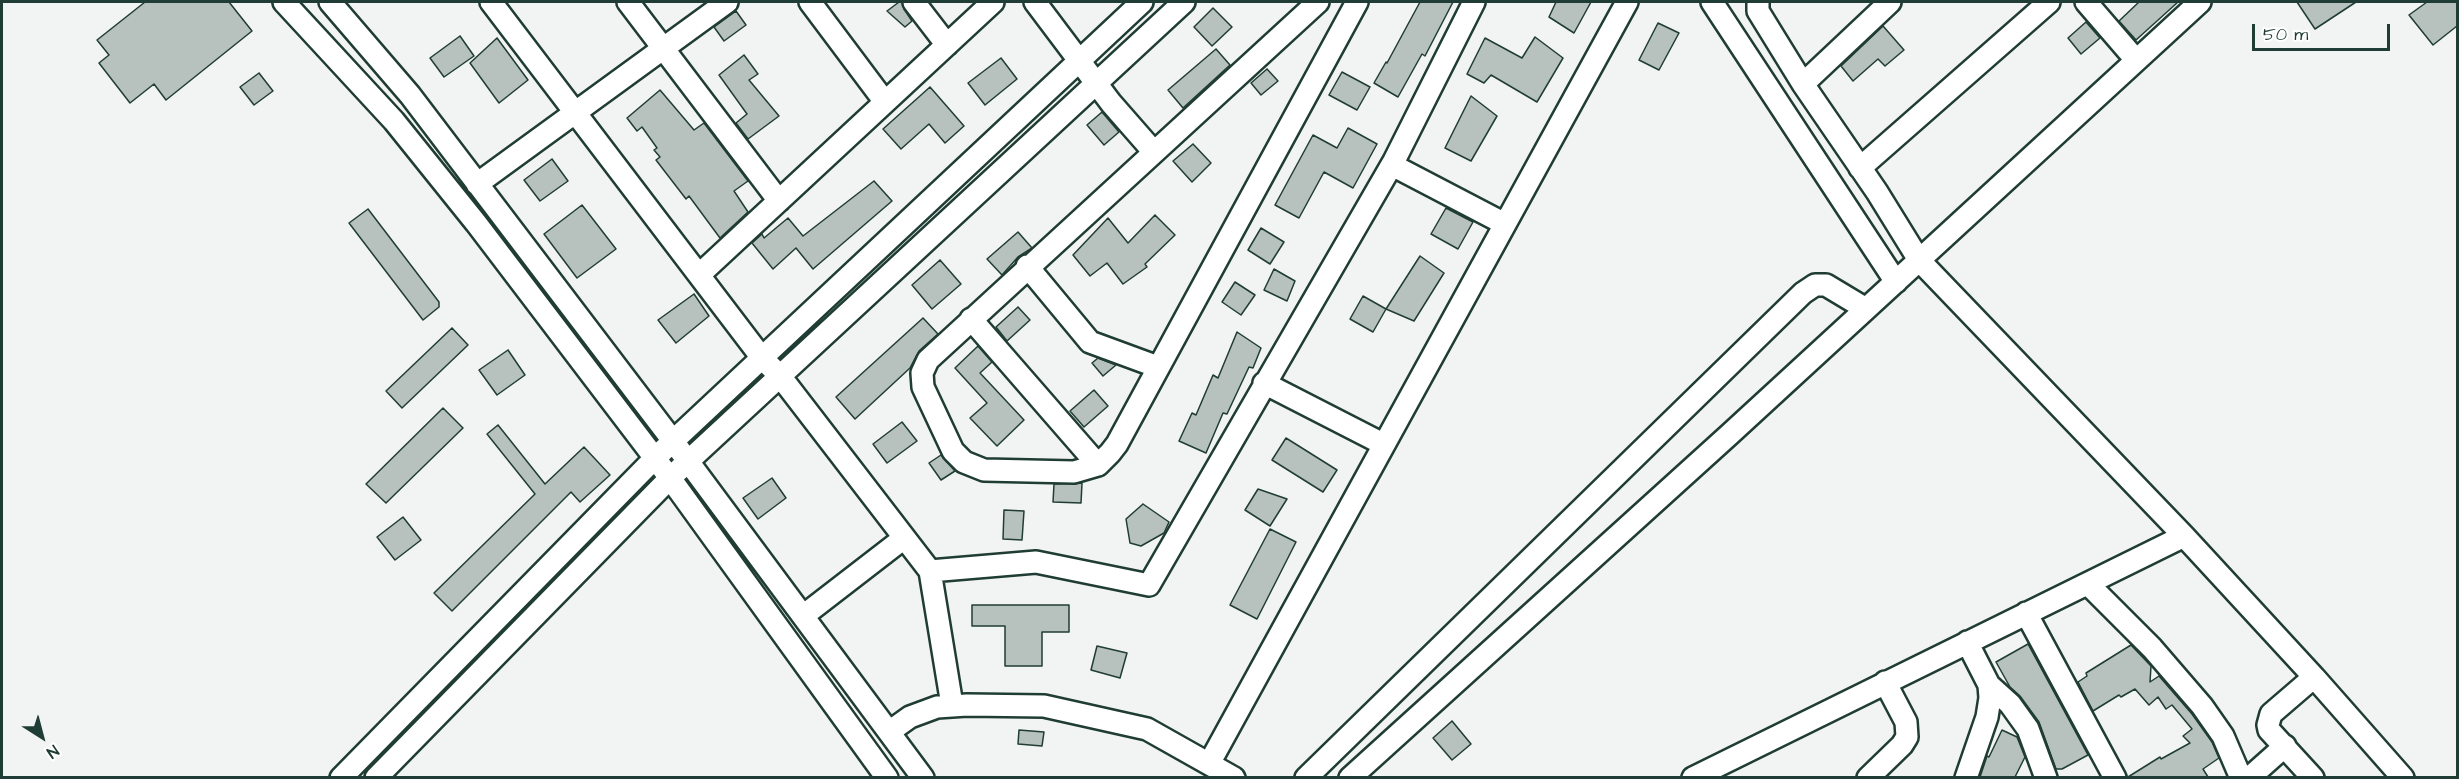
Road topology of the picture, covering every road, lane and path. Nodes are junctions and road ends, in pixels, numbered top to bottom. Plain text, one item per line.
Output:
1 (330, 2) edge
2 (491, 2) edge
3 (628, 2) edge
4 (727, 2) edge
5 (810, 2) edge
6 (914, 2) edge
7 (993, 2) edge
8 (1035, 2) edge
9 (1142, 2) edge
10 (1184, 2) edge
11 (1318, 2) edge
12 (1357, 2) edge
13 (1474, 2) edge
14 (1627, 2) edge
15 (1712, 2) edge
16 (1758, 2) edge
17 (1890, 2) edge
18 (2049, 2) edge
19 (2086, 2) edge
20 (2200, 2) edge
21 (289, 3) edge
22 (947, 45) junction
23 (664, 49) junction
24 (2136, 60) junction
25 (1079, 61) junction
26 (1096, 83) junction
27 (1803, 84) junction
28 (885, 102) junction
29 (576, 113) junction
30 (1153, 151) junction
31 (1392, 165) junction
32 (1860, 168) junction
33 (477, 184) junction
34 (779, 201) junction
35 (1505, 224) junction
36 (1919, 260) junction
37 (1027, 266) junction
38 (699, 275) junction
39 (1896, 282) junction
40 (1866, 309) junction
41 (971, 320) junction
42 (762, 358) junction
43 (1158, 367) junction
44 (780, 376) junction
45 (1264, 383) junction
46 (673, 441) junction
47 (1383, 444) junction
48 (655, 458) junction
49 (688, 462) junction
50 (1098, 465) junction
51 (670, 478) junction
52 (2184, 536) junction
53 (904, 538) junction
54 (930, 572) junction
55 (2088, 584) junction
56 (2026, 613) junction
57 (803, 616) junction
58 (1967, 642) junction
59 (2314, 677) junction
60 (1885, 682) junction
61 (1989, 685) junction
62 (867, 702) junction
63 (952, 705) junction
64 (843, 719) junction
65 (889, 732) junction
66 (2285, 746) junction
67 (908, 757) junction
68 (1210, 762) junction
69 (1706, 775) edge
70 (886, 776) edge
71 (341, 777) edge
72 (376, 777) edge
73 (923, 777) edge
74 (1234, 777) edge
75 (1306, 777) edge
76 (1350, 777) edge
77 (1868, 777) edge
78 (1966, 777) edge
79 (2046, 777) edge
80 (2115, 777) edge
81 (2241, 777) edge
82 (2249, 777) edge
83 (2313, 777) edge
84 (2403, 777) edge

1 - 33 street
2 - 29 street
3 - 23 street
4 - 23 street
5 - 28 street
6 - 22 street
7 - 22 street
8 - 25 street
9 - 25 street
10 - 26 street
11 - 30 street
12 - 43 street
13 - 31 street
14 - 35 street
15 - 39 street
16 - 27 street
17 - 27 street
18 - 32 street
19 - 24 street
20 - 24 street
21 - 48 street
22 - 28 street
23 - 29 street
23 - 34 street
24 - 36 street
25 - 26 street
25 - 42 street
26 - 30 street
26 - 44 street
27 - 32 street
28 - 34 street
29 - 33 street
29 - 38 street
30 - 37 street
31 - 35 street
31 - 45 street
32 - 36 street
33 - 46 street
34 - 38 street
35 - 47 street
36 - 39 street
36 - 52 street
37 - 41 street
37 - 43 street
38 - 42 street
39 - 40 street
40 - 75 street
40 - 76 street
41 - 50 street
41 - 50 street
42 - 44 street
42 - 46 street
43 - 50 street
44 - 49 street
44 - 53 street
45 - 47 street
45 - 54 street
46 - 48 street
46 - 49 street
47 - 68 street
48 - 51 street
48 - 71 street
49 - 51 street
49 - 57 street
51 - 64 street
51 - 72 street
52 - 55 street
52 - 59 street
53 - 54 street
53 - 57 street
54 - 63 street
55 - 56 street
55 - 81 street
56 - 58 street
56 - 80 street
57 - 62 street
58 - 60 street
58 - 61 street
59 - 66 street
59 - 84 street
60 - 69 street
60 - 77 street
61 - 78 street
61 - 79 street
62 - 64 street
62 - 65 street
63 - 65 street
63 - 68 street
64 - 70 street
65 - 67 street
66 - 82 street
66 - 83 street
67 - 70 street
67 - 73 street
68 - 74 street

